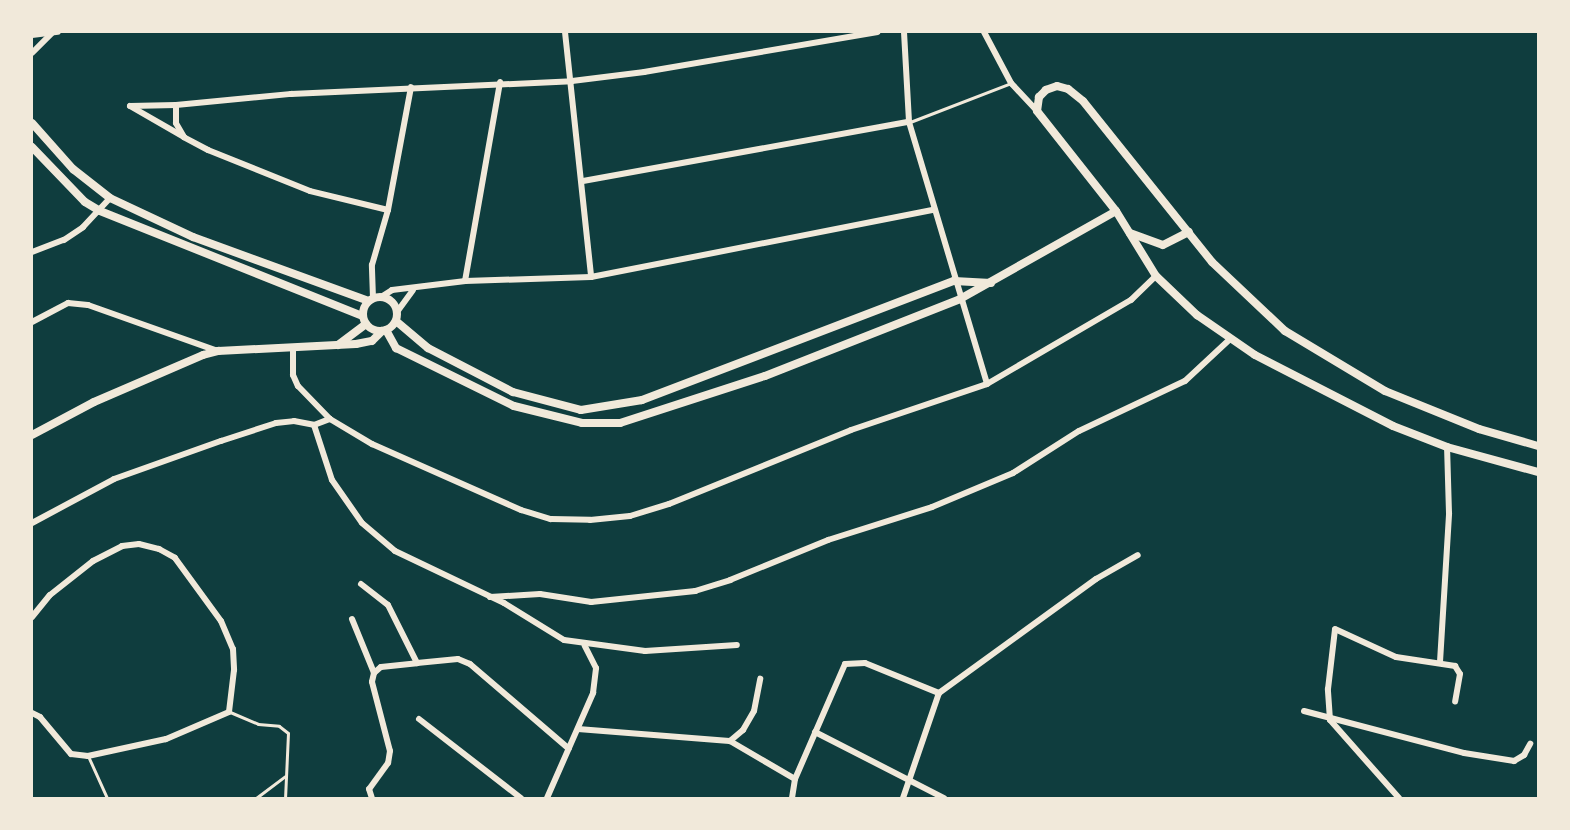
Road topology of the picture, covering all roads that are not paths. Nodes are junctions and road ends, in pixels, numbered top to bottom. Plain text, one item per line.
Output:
1 (55, 32) edge
2 (565, 32) edge
3 (878, 32) edge
4 (904, 32) edge
5 (984, 32) edge
6 (32, 35) edge
7 (32, 53) edge
8 (572, 81) junction
9 (500, 82) junction
10 (1011, 83) junction
11 (411, 87) junction
12 (176, 105) junction
13 (1037, 111) junction
14 (909, 122) junction
15 (32, 123) edge
16 (184, 137) junction
17 (32, 147) edge
18 (583, 181) junction
19 (110, 198) junction
20 (388, 210) junction
21 (934, 210) junction
22 (100, 211) junction
23 (1116, 211) junction
24 (1129, 232) junction
25 (1189, 232) junction
26 (32, 252) edge
27 (1156, 276) junction
28 (591, 277) junction
29 (465, 281) junction
30 (954, 281) junction
31 (992, 284) junction
32 (413, 290) junction
33 (374, 299) junction
34 (960, 299) junction
35 (397, 317) junction
36 (364, 320) junction
37 (32, 322) edge
38 (384, 331) junction
39 (1230, 339) junction
40 (338, 345) junction
41 (293, 348) junction
42 (218, 351) junction
43 (987, 384) junction
44 (330, 419) junction
45 (314, 425) junction
46 (32, 435) edge
47 (1539, 446) edge
48 (1447, 447) junction
49 (1539, 472) edge
50 (32, 523) edge
51 (1138, 555) dead end
52 (361, 584) dead end
53 (490, 597) junction
54 (32, 617) edge
55 (352, 619) dead end
56 (737, 645) dead end
57 (585, 646) junction
58 (1440, 662) junction
59 (417, 663) junction
60 (374, 673) junction
61 (760, 679) dead end
62 (939, 693) junction
63 (1455, 702) dead end
64 (1304, 711) dead end
65 (32, 712) edge
66 (229, 712) junction
67 (419, 719) dead end
68 (1330, 720) junction
69 (578, 729) junction
70 (815, 732) junction
71 (730, 741) junction
72 (1530, 744) dead end
73 (569, 749) junction
74 (87, 756) junction
75 (288, 774) junction
76 (795, 779) junction
77 (907, 783) junction
78 (107, 798) edge
79 (255, 798) edge
80 (285, 798) edge
81 (372, 798) edge
82 (521, 798) edge
83 (550, 798) edge
84 (792, 798) edge
85 (903, 798) edge
86 (944, 798) edge
87 (1399, 798) edge

1 - 6 street
1 - 7 street
2 - 8 street
3 - 8 street
4 - 14 street
5 - 10 street
8 - 9 street
8 - 18 street
9 - 11 street
9 - 29 street
10 - 13 street
10 - 14 lane
11 - 12 street
11 - 20 street
12 - 16 street
12 - 16 street
13 - 23 street
13 - 25 street
14 - 18 street
14 - 21 street
15 - 19 street
16 - 20 street
17 - 22 street
18 - 28 street
19 - 22 street
19 - 33 street
20 - 33 street
21 - 28 street
21 - 30 street
22 - 26 street
22 - 36 street
23 - 24 street
23 - 31 street
24 - 25 street
24 - 27 street
25 - 47 street
27 - 39 street
27 - 43 street
28 - 29 street
29 - 32 street
30 - 31 street
30 - 34 street
30 - 35 street
31 - 34 street
32 - 33 street
32 - 35 street
33 - 35 street
33 - 36 street
34 - 38 street
34 - 43 street
35 - 38 street
36 - 38 street
36 - 40 street
37 - 42 street
38 - 40 street
39 - 48 street
39 - 53 street
40 - 41 street
41 - 42 street
41 - 44 street
42 - 46 street
43 - 44 street
44 - 45 street
45 - 50 street
45 - 53 street
48 - 49 street
48 - 58 street
51 - 62 street
52 - 59 street
53 - 57 street
54 - 66 street
55 - 60 street
56 - 57 street
57 - 69 street
58 - 63 street
58 - 68 street
59 - 60 street
59 - 73 street
60 - 81 street
61 - 71 street
62 - 70 street
62 - 77 street
64 - 68 street
65 - 74 street
66 - 74 street
66 - 75 lane
67 - 82 street
68 - 72 street
68 - 87 street
69 - 71 street
69 - 73 street
70 - 76 street
70 - 77 street
71 - 76 street
73 - 83 street
74 - 78 lane
75 - 79 lane
75 - 80 lane
76 - 84 street
77 - 85 street
77 - 86 street

